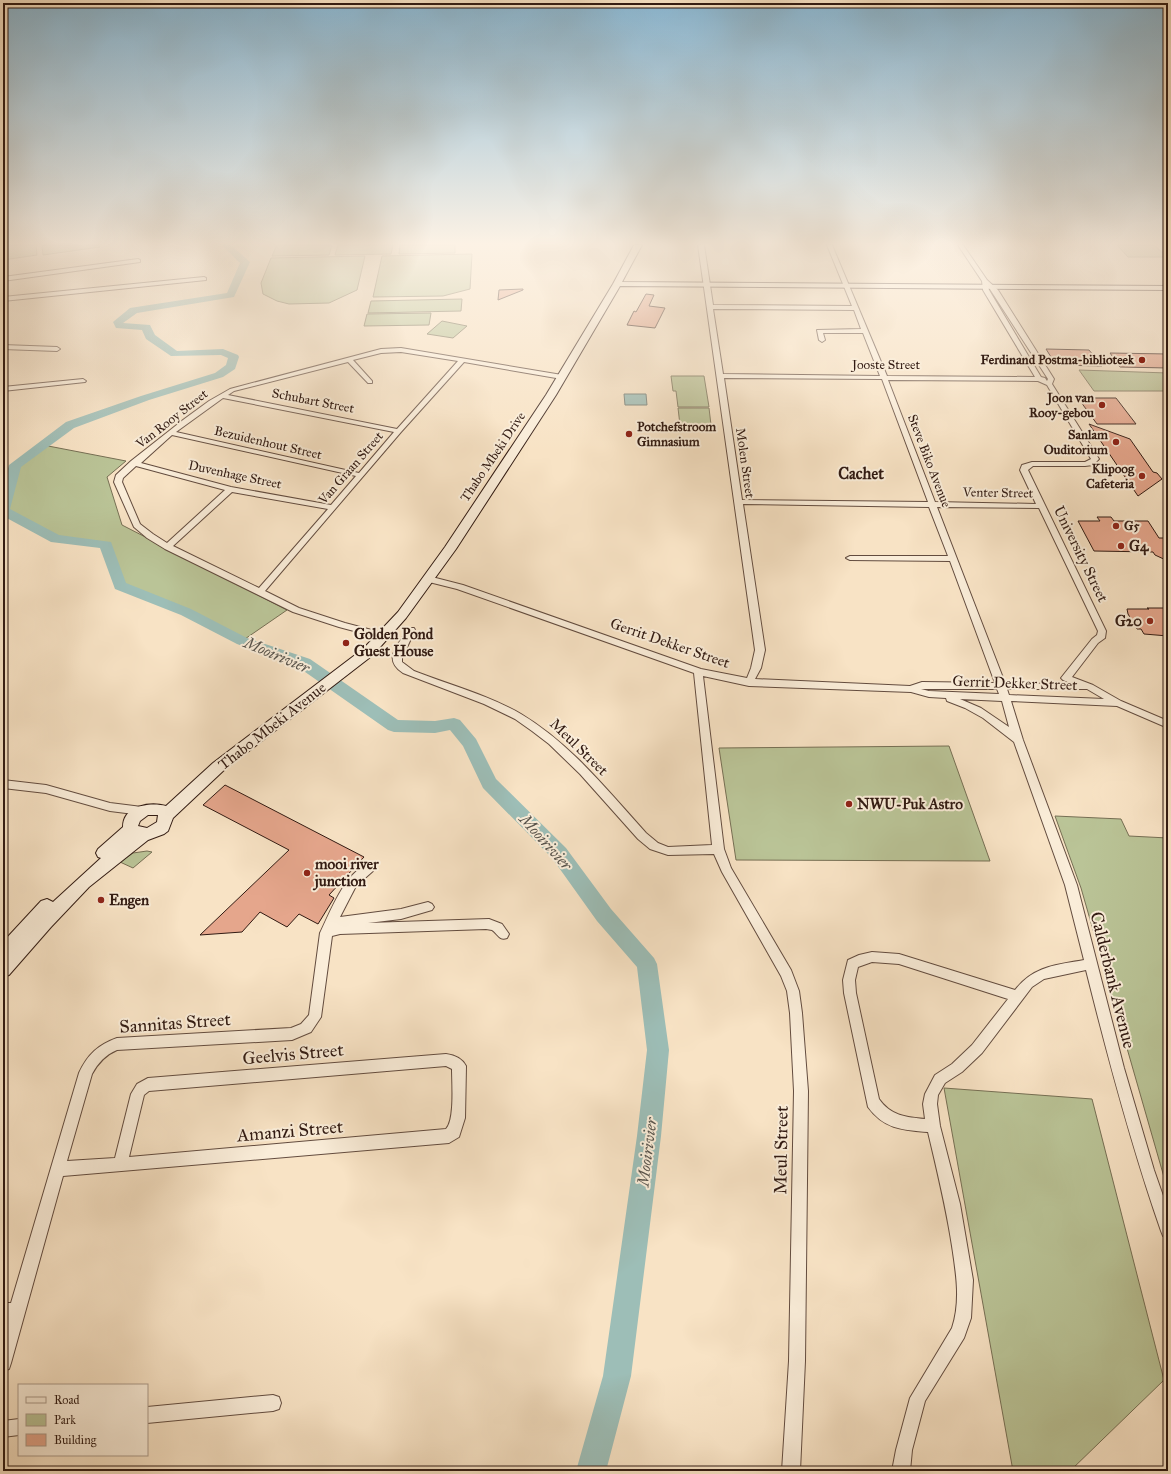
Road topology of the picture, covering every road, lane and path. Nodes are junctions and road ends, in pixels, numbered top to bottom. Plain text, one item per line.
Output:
1 (599, 314) edge
2 (712, 314) edge
3 (858, 314) edge
4 (1003, 314) edge
5 (1006, 314) edge
6 (865, 331) junction
7 (822, 340) dead end
8 (3, 347) edge
9 (56, 349) dead end
10 (349, 360) junction
11 (462, 361) junction
12 (562, 376) junction
13 (721, 376) junction
14 (884, 377) junction
15 (1039, 379) junction
16 (83, 381) dead end
17 (370, 382) dead end
18 (1050, 382) junction
19 (3, 390) edge
20 (222, 396) junction
21 (399, 431) junction
22 (171, 433) junction
23 (134, 463) junction
24 (360, 475) junction
25 (230, 489) junction
26 (738, 502) junction
27 (933, 505) junction
28 (1041, 506) junction
29 (332, 507) junction
30 (168, 547) junction
31 (850, 558) dead end
32 (953, 559) junction
33 (428, 579) junction
34 (260, 592) junction
35 (410, 630) dead end
36 (384, 636) junction
37 (348, 668) joint
38 (698, 671) junction
39 (749, 683) junction
40 (1001, 687) junction
41 (1090, 688) junction
42 (911, 689) junction
43 (929, 694) junction
44 (1006, 699) junction
45 (1118, 703) junction
46 (1168, 725) edge
47 (1018, 740) junction
48 (3, 784) edge
49 (110, 807) junction
50 (155, 812) junction
51 (135, 829) junction
52 (718, 849) junction
53 (370, 868) dead end
54 (428, 907) dead end
55 (328, 928) junction
56 (503, 934) dead end
57 (3, 954) edge
58 (1091, 964) junction
59 (3, 970) edge
60 (1017, 996) junction
61 (456, 1064) joint
62 (933, 1126) junction
63 (120, 1165) junction
64 (58, 1169) junction
65 (1168, 1231) edge
66 (10, 1311) edge
67 (3, 1363) edge
68 (273, 1403) dead end
69 (148, 1415) edge
70 (18, 1428) edge
71 (3, 1429) edge
72 (792, 1471) edge
73 (901, 1471) edge

1 - 12 main road, Thabo Mbeki Drive
2 - 13 street, Molen Street
3 - 6 street, Steve Biko Avenue
4 - 15 street
5 - 18 street
6 - 7 street
6 - 14 street, Steve Biko Avenue
8 - 9 street
10 - 11 street, Van Rooy Street
10 - 17 street
10 - 20 street, Van Rooy Street
11 - 12 street, Van Rooy Street
11 - 21 street, Van Graan Street
12 - 33 main road, Thabo Mbeki Drive
13 - 14 street, Jooste Street
13 - 26 street, Molen Street
14 - 15 street, Jooste Street
14 - 27 street, Steve Biko Avenue
15 - 18 street, Jooste Street
16 - 19 street
18 - 28 street, University Street
20 - 21 street, Schubart Street
20 - 22 street, Van Rooy Street
21 - 24 street, Van Graan Street
22 - 23 street, Van Rooy Street
22 - 24 street, Bezuidenhout Street
23 - 25 street, Duvenhage Street
23 - 30 street, Van Rooy Street
24 - 29 street, Van Graan Street
25 - 29 street, Duvenhage Street
25 - 30 street
26 - 27 street, Venter Street
26 - 39 street, Molen Street
27 - 28 street, Venter Street
27 - 32 street, Steve Biko Avenue
28 - 41 street, University Street
29 - 34 street, Van Graan Street
30 - 34 street, Van Rooy Street
31 - 32 street
32 - 40 street, Steve Biko Avenue
33 - 36 main road, Thabo Mbeki Drive
33 - 38 street, Gerrit Dekker Street
34 - 36 street, Van Rooy Street
35 - 52 street, Meul Street
36 - 37 main road, Thabo Mbeki Drive
37 - 50 main road, Thabo Mbeki Avenue
38 - 39 street, Gerrit Dekker Street
38 - 52 street, Meul Street
39 - 42 street, Gerrit Dekker Street
40 - 41 street, Gerrit Dekker Street
40 - 42 street, Gerrit Dekker Street
40 - 44 street, Calderbank Avenue
41 - 45 street, University Street
42 - 43 street, Gerrit Dekker Street
43 - 44 street, Gerrit Dekker Street
43 - 47 street, Calderbank Avenue
44 - 45 street, Gerrit Dekker Street
44 - 47 street, Calderbank Avenue
45 - 46 street, University Street
47 - 58 street, Calderbank Avenue
48 - 49 street
49 - 50 street
49 - 51 street
50 - 51 main road
50 - 51 main road
51 - 57 main road
51 - 59 main road
52 - 72 street, Meul Street
53 - 55 street, Sannitas Street
54 - 55 street
55 - 56 street
55 - 64 street, Sannitas Street
58 - 60 street
58 - 65 street, Calderbank Avenue
60 - 62 street
60 - 62 street
61 - 63 street, Geelvis Street
61 - 63 street, Amanzi Street
62 - 73 street
63 - 64 street, Amanzi Street
64 - 66 street, Sannitas Street
66 - 67 street, Sannitas Street
68 - 69 street
70 - 71 street

